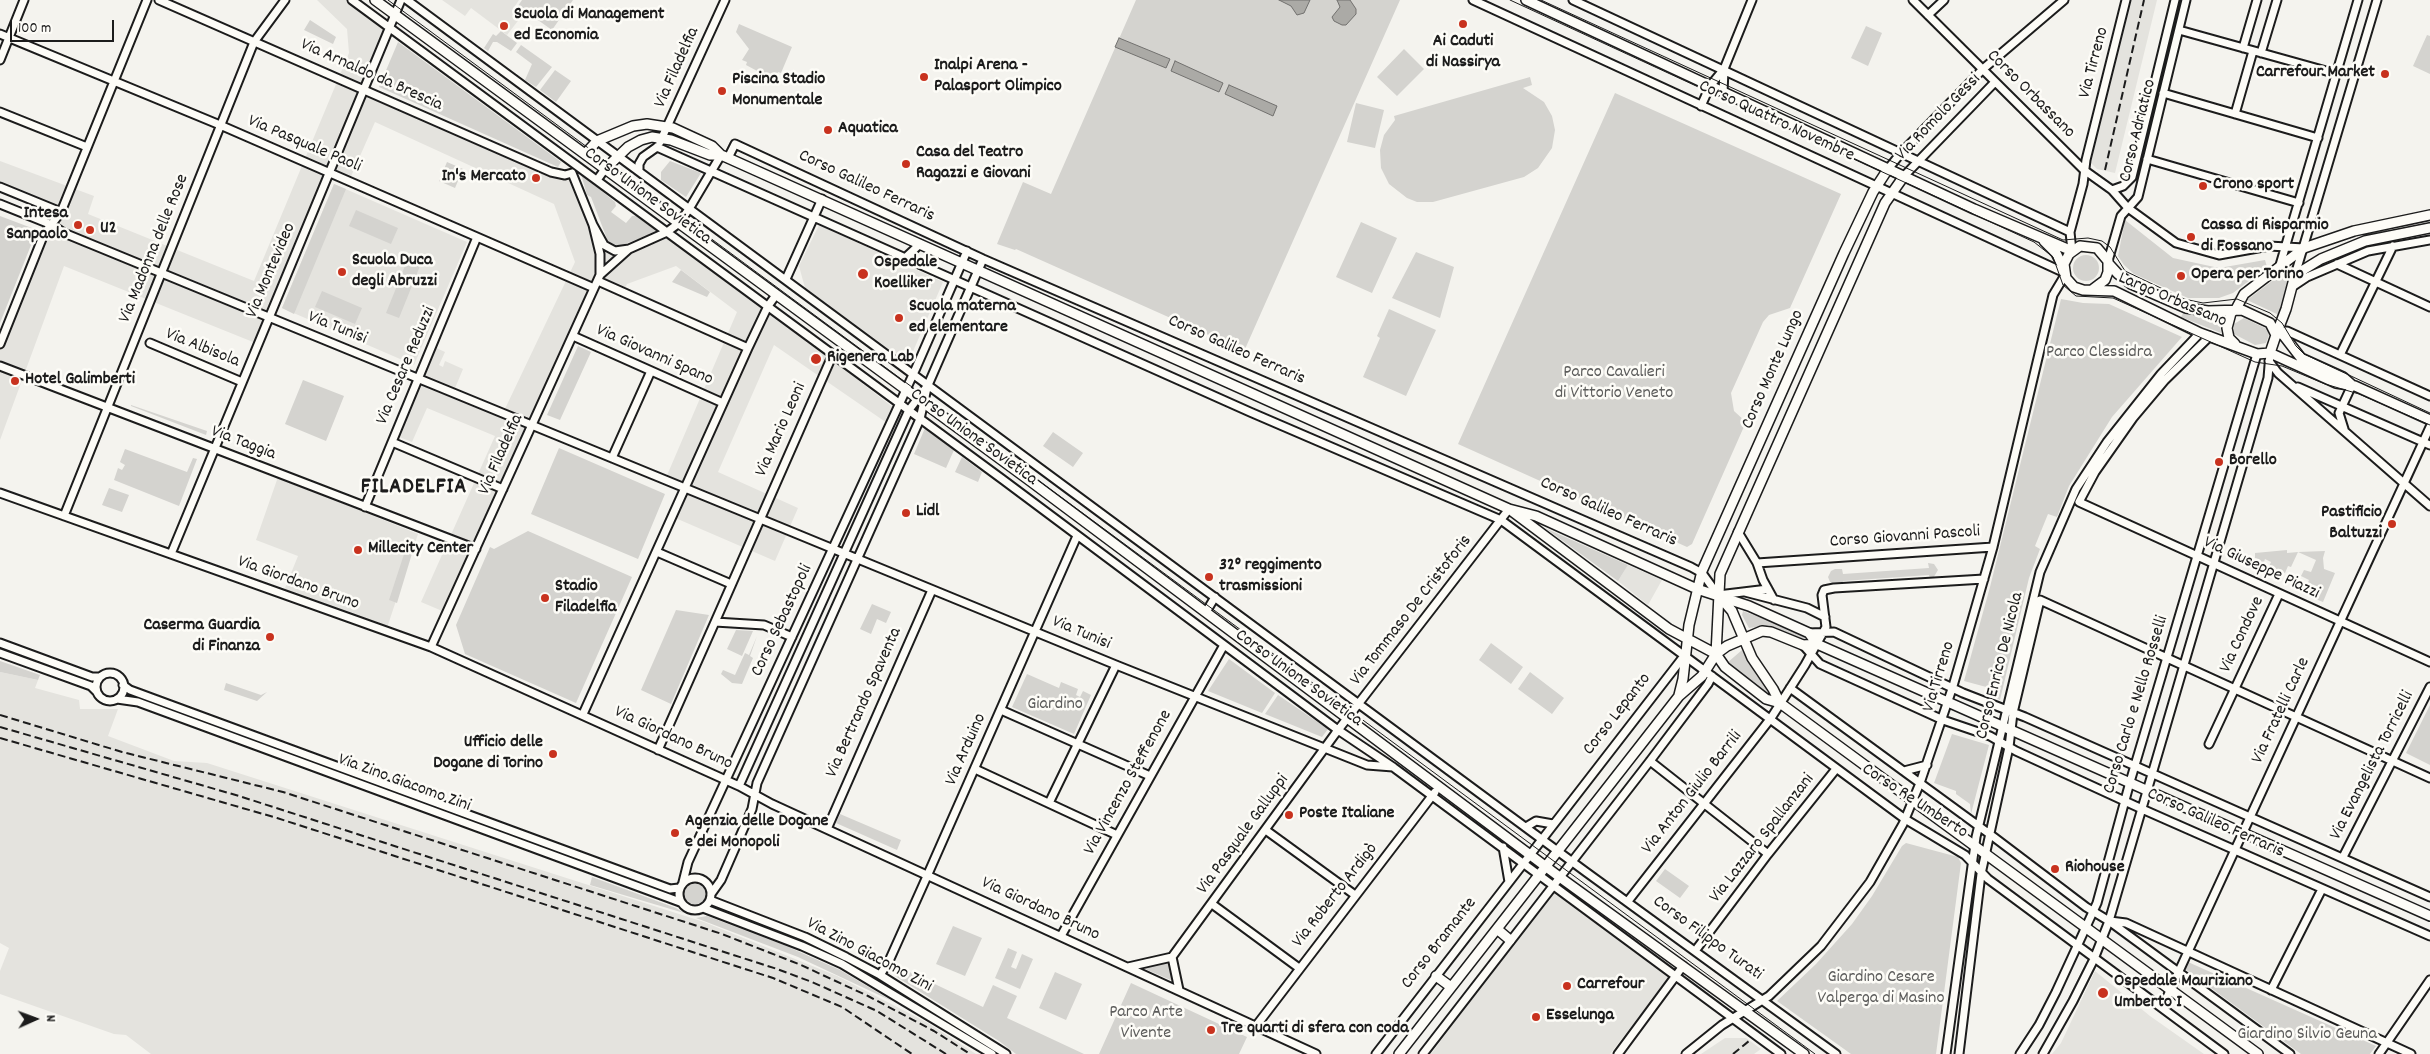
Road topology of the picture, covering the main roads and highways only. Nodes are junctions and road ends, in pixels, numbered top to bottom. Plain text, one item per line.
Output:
1 (375, 0) edge
2 (1526, 0) edge
3 (585, 154) junction
4 (724, 156) junction
5 (1888, 169) junction
6 (605, 170) junction
7 (1904, 176) junction
8 (2430, 215) edge
9 (2430, 228) edge
10 (2039, 238) junction
11 (2072, 251) junction
12 (2108, 262) junction
13 (2064, 274) junction
14 (2093, 289) junction
15 (2244, 294) junction
16 (2213, 310) junction
17 (2236, 310) junction
18 (2280, 331) junction
19 (2237, 346) junction
20 (2267, 360) junction
21 (2352, 385) junction
22 (2430, 420) edge
23 (1509, 509) junction
24 (1697, 589) junction
25 (1718, 595) junction
26 (1743, 639) junction
27 (1687, 640) junction
28 (1817, 644) junction
29 (1716, 654) junction
30 (1684, 656) joint
31 (1679, 696) junction
32 (1780, 703) junction
33 (1546, 866) junction
34 (2430, 916) edge
35 (1496, 929) junction
36 (1510, 940) road end
37 (1436, 976) road end
38 (1451, 987) junction
39 (1399, 1054) edge
40 (1804, 1054) edge
41 (2258, 1054) edge

1 - 3 main road, Corso Unione Sovietica
2 - 5 main road, Corso Quattro Novembre
3 - 4 main road
3 - 6 main road, Corso Unione Sovietica
4 - 6 main road
4 - 23 main road, Corso Galileo Ferraris
5 - 7 main road, Corso Quattro Novembre
5 - 24 main road, Corso Monte Lungo
6 - 33 main road, Corso Unione Sovietica
7 - 10 main road, Corso Quattro Novembre
7 - 25 main road, Corso Monte Lungo
8 - 15 main road
9 - 18 main road
10 - 11 main road, Corso Quattro Novembre
10 - 13 main road, Corso Quattro Novembre
11 - 12 main road, Largo Orbassano
11 - 13 main road
12 - 14 main road, Largo Orbassano
12 - 16 main road, Largo Orbassano
13 - 14 main road, Largo Orbassano
14 - 19 main road, Largo Orbassano
15 - 16 main road
15 - 17 main road
16 - 17 main road, Largo Orbassano
17 - 18 main road, Largo Orbassano
17 - 19 main road, Largo Orbassano
18 - 20 main road
18 - 21 main road, Largo Orbassano
19 - 20 main road, Largo Orbassano
20 - 21 main road, Largo Orbassano
21 - 22 main road
23 - 24 main road, Corso Galileo Ferraris
23 - 27 main road, Corso Galileo Ferraris
24 - 25 main road, Corso Galileo Ferraris
24 - 27 main road, Corso Monte Lungo
25 - 26 main road
25 - 28 main road, Corso Galileo Ferraris
25 - 29 main road, Corso Monte Lungo
26 - 28 main road
26 - 29 main road
26 - 32 main road
27 - 29 main road, Corso Galileo Ferraris
27 - 30 main road, Corso Monte Lungo
28 - 34 main road, Corso Galileo Ferraris
29 - 31 main road, Corso Lepanto
29 - 32 main road
30 - 31 main road, Corso Lepanto
31 - 33 main road, Corso Lepanto
32 - 41 main road, Corso Re Umberto
33 - 35 main road, Corso Bramante
33 - 40 main road, Corso Filippo Turati
35 - 36 main road
35 - 38 main road, Corso Bramante
37 - 38 main road
38 - 39 main road, Corso Bramante

